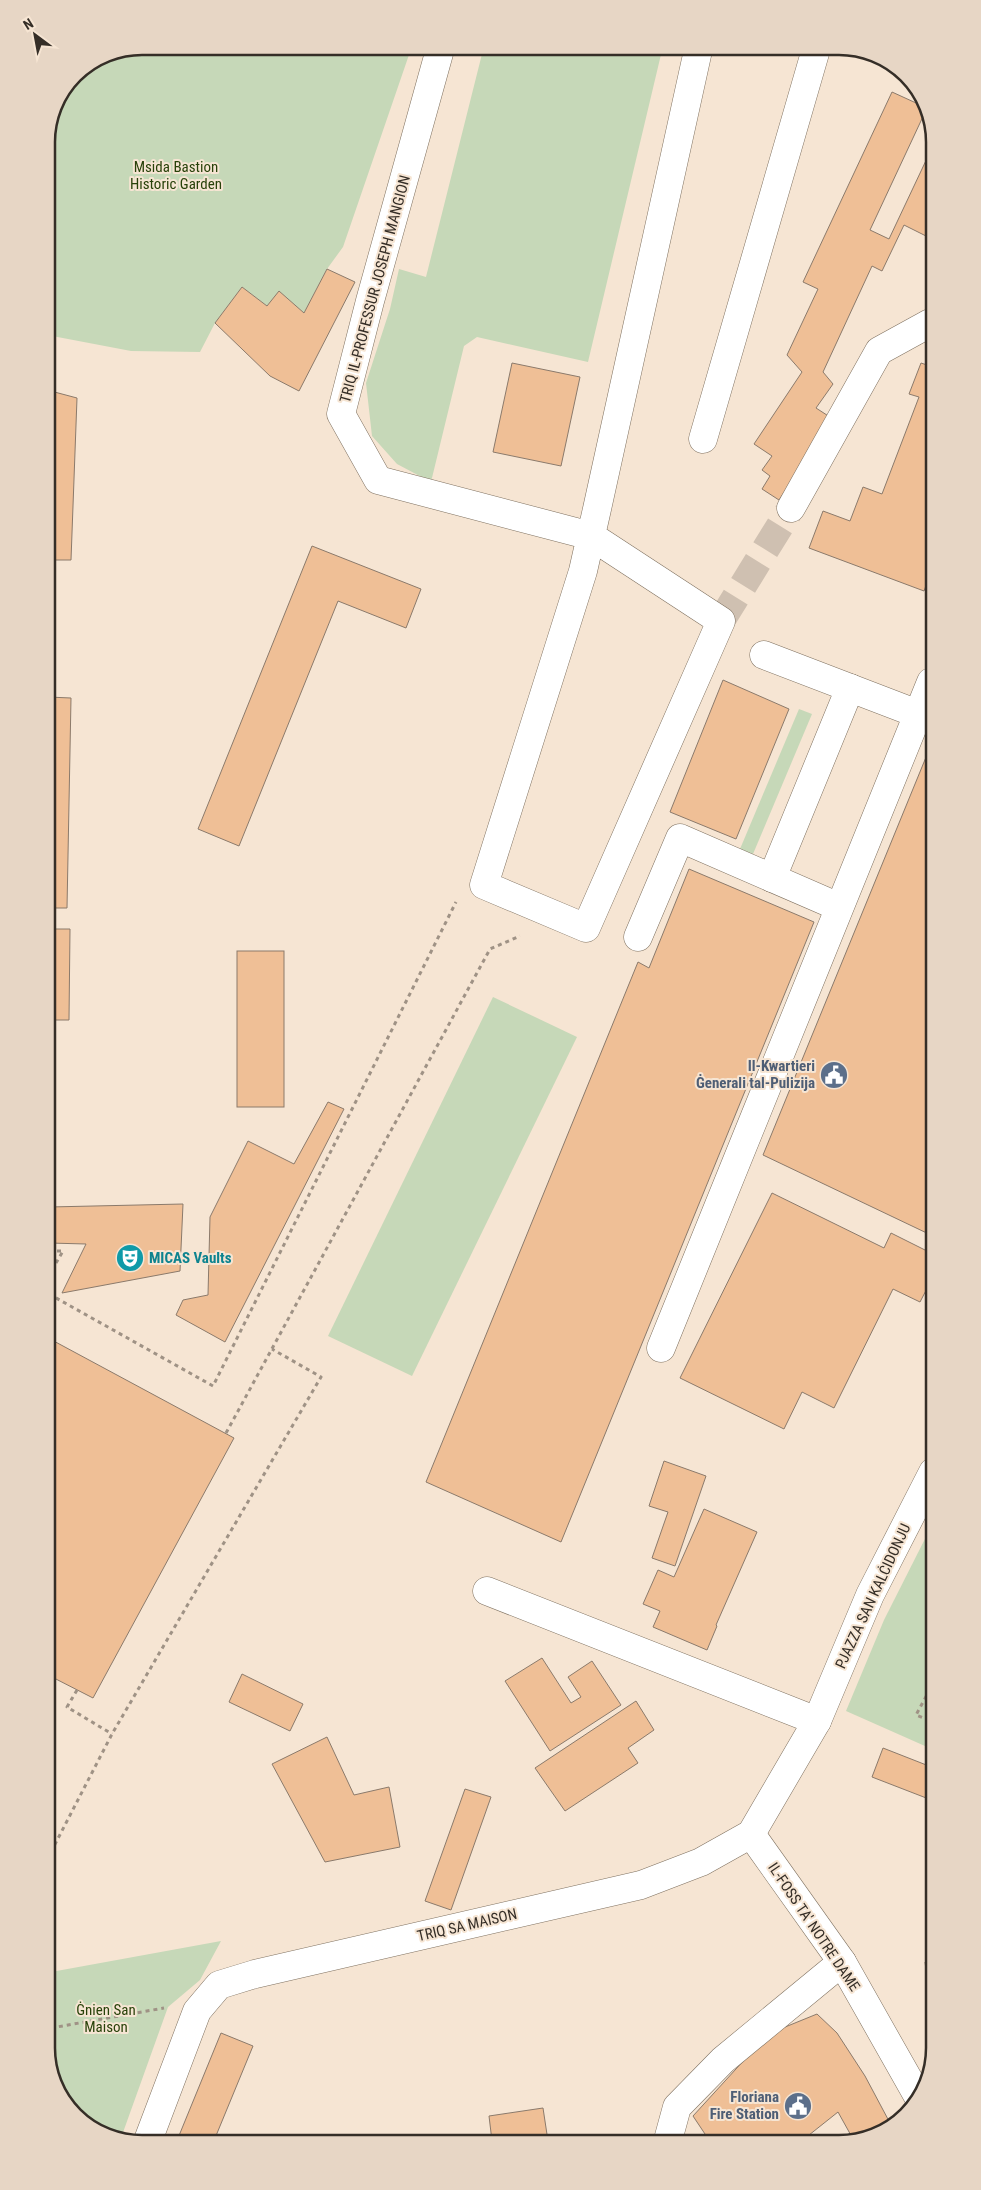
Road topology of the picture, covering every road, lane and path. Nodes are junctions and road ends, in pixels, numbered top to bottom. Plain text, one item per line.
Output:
1 (438, 55) edge
2 (697, 55) edge
3 (814, 55) edge
4 (926, 325) edge
5 (703, 439) dead end
6 (791, 508) tunnel mouth
7 (592, 536) junction
8 (764, 655) dead end
9 (850, 688) junction
10 (926, 694) edge
11 (918, 714) junction
12 (772, 878) junction
13 (458, 895) dead end
14 (839, 907) junction
15 (522, 935) dead end
16 (638, 937) dead end
17 (55, 1251) edge
18 (55, 1265) edge
19 (55, 1297) edge
20 (660, 1348) dead end
21 (272, 1349) junction
22 (226, 1433) dead end
23 (926, 1486) edge
24 (487, 1591) dead end
25 (77, 1690) dead end
26 (926, 1697) edge
27 (926, 1719) edge
28 (817, 1721) junction
29 (112, 1734) junction
30 (751, 1834) junction
31 (55, 1844) edge
32 (842, 1962) junction
33 (197, 2011) junction
34 (55, 2027) edge
35 (915, 2090) edge
36 (150, 2135) edge
37 (669, 2135) edge

1 - 7 street, TRIQ IL-PROFESSUR JOSEPH MANGION
2 - 7 street
3 - 5 street
4 - 6 street
7 - 7 street, TRIQ IL-PROFESSUR JOSEPH MANGION
8 - 9 street
9 - 11 street
9 - 12 street
10 - 11 street
11 - 14 street
12 - 14 street
12 - 16 street
13 - 19 path
14 - 20 street
15 - 21 path
17 - 18 path
21 - 22 path
21 - 29 path
23 - 28 street, PJAZZA SAN KALĊIDONJU
24 - 28 street
25 - 29 path
26 - 27 path
28 - 30 street
29 - 31 path
30 - 32 street, IL-FOSS TA' NOTRE DAME
30 - 33 street, TRIQ SA MAISON
32 - 35 street, IL-FOSS TA' NOTRE DAME
32 - 37 street
33 - 34 path
33 - 36 street, TRIQ SA MAISON

